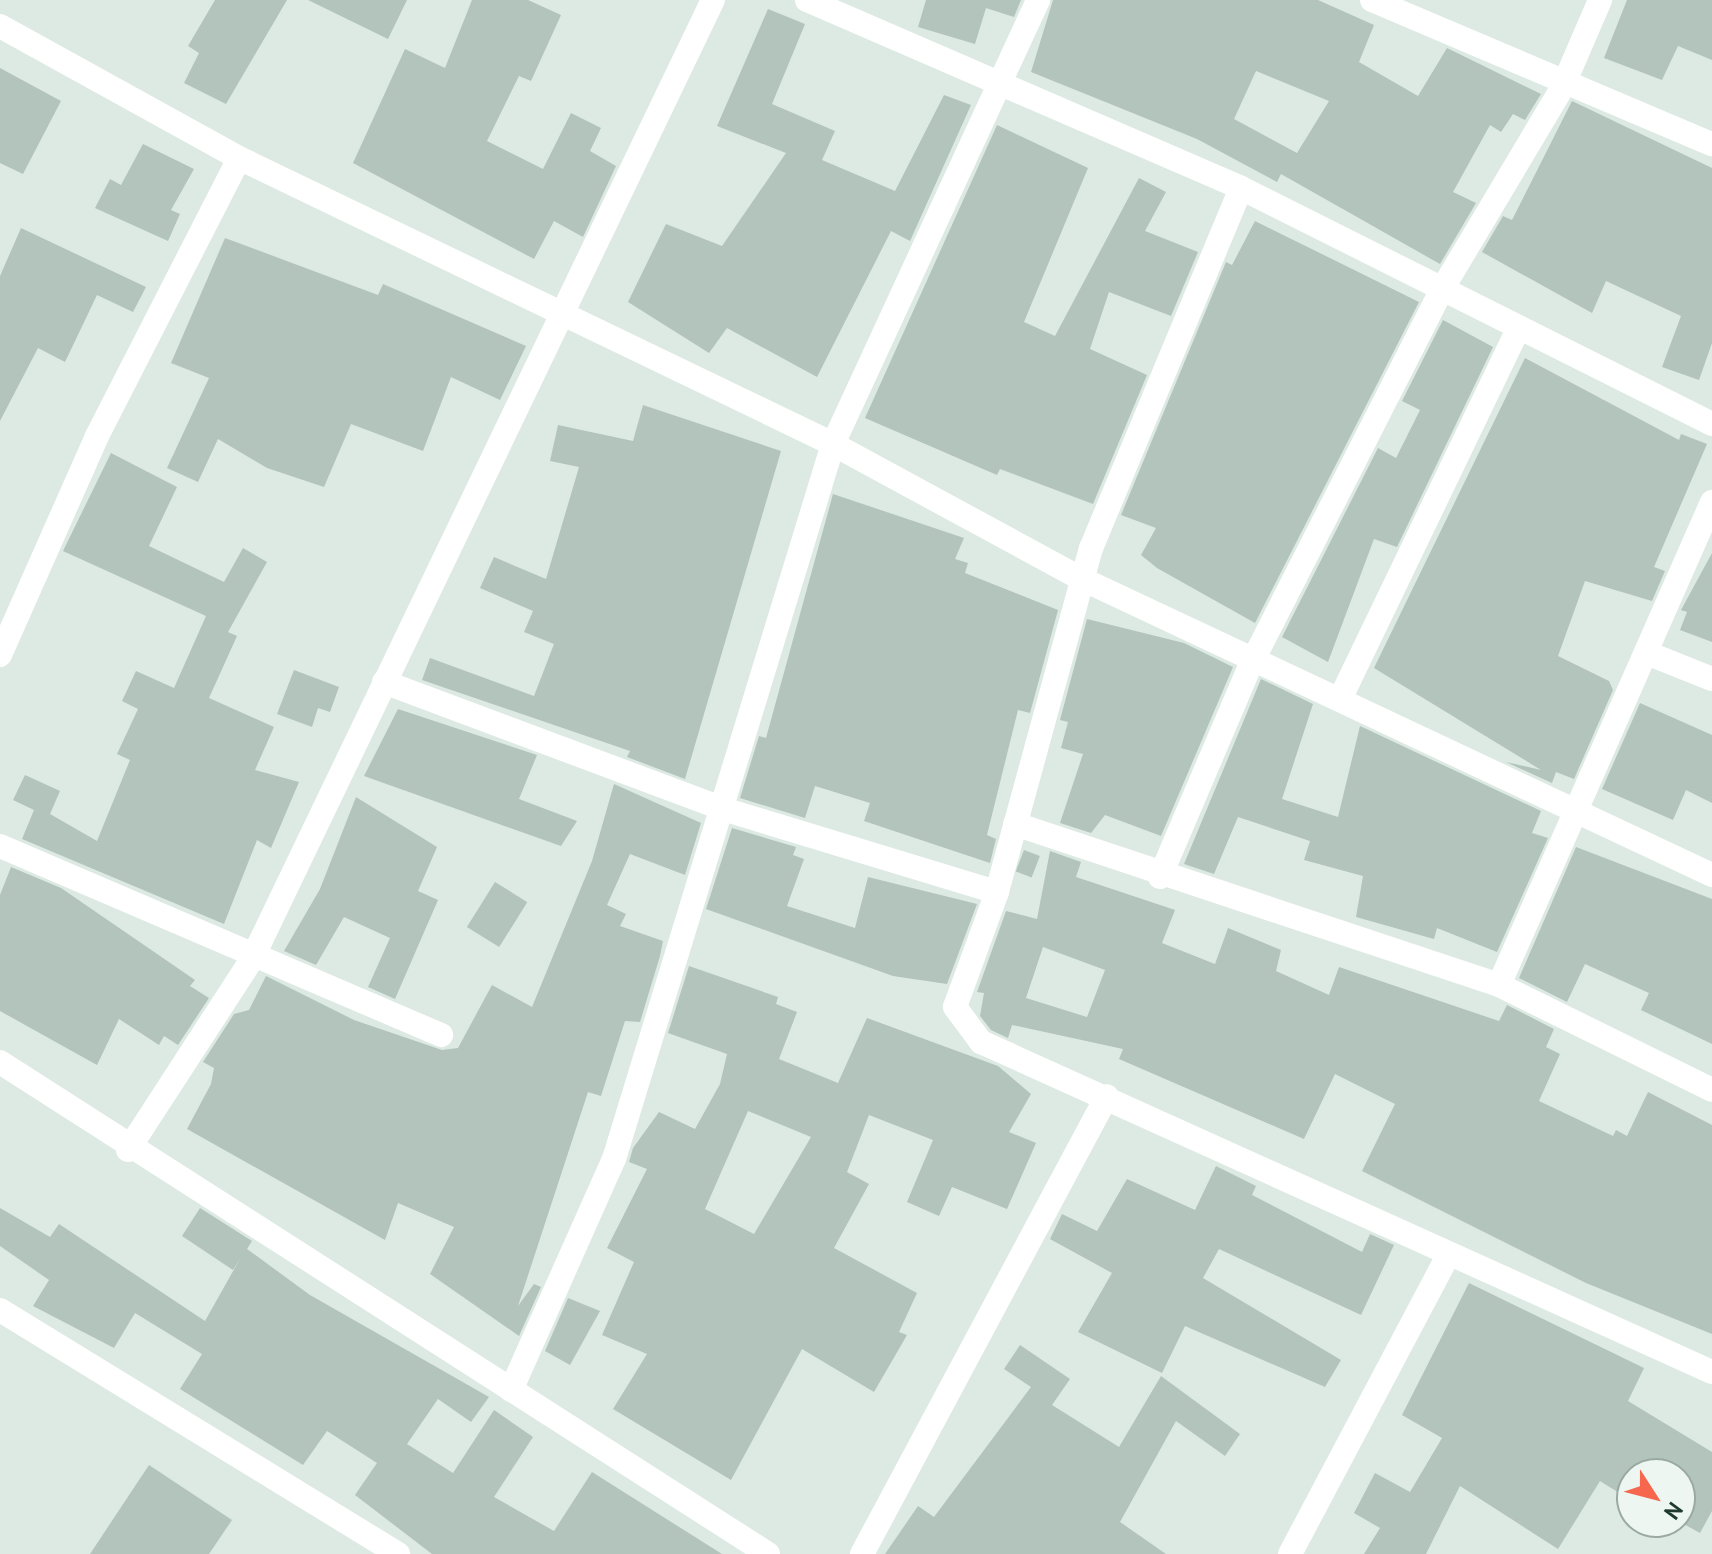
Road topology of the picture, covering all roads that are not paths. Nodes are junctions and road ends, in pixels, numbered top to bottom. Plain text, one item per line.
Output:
1 (713, 0) edge
2 (807, 0) edge
3 (1038, 0) edge
4 (1372, 0) edge
5 (1600, 0) edge
6 (0, 26) edge
7 (1004, 86) junction
8 (1563, 86) junction
9 (1712, 144) edge
10 (239, 158) junction
11 (1241, 188) junction
12 (1444, 286) junction
13 (558, 314) junction
14 (1519, 328) junction
15 (1712, 424) edge
16 (833, 444) junction
17 (1712, 502) edge
18 (1082, 579) junction
19 (1647, 653) junction
20 (0, 655) edge
21 (1255, 656) junction
22 (1712, 679) edge
23 (384, 682) junction
24 (1342, 695) junction
25 (1577, 806) junction
26 (723, 809) junction
27 (1015, 824) junction
28 (0, 846) edge
29 (1712, 875) edge
30 (1160, 877) junction
31 (997, 892) junction
32 (252, 959) junction
33 (1499, 985) junction
34 (441, 1035) dead end
35 (0, 1062) edge
36 (1712, 1090) edge
37 (1107, 1096) junction
38 (128, 1150) junction
39 (1448, 1256) junction
40 (0, 1310) edge
41 (1712, 1372) edge
42 (511, 1390) junction
43 (398, 1554) edge
44 (768, 1554) edge
45 (862, 1554) edge
46 (1290, 1554) edge

1 - 13 street
2 - 7 street
3 - 7 street
4 - 8 street
5 - 8 street
6 - 10 street
7 - 11 street
7 - 16 street
8 - 9 street
8 - 12 street
10 - 13 street
10 - 20 street
11 - 12 street
11 - 18 street
12 - 14 street
12 - 21 street
13 - 16 street
13 - 23 street
14 - 15 street
14 - 24 street
16 - 18 street
16 - 26 street
17 - 19 street
18 - 21 street
18 - 27 street
19 - 22 street
19 - 25 street
21 - 24 street
21 - 30 street
23 - 26 street
23 - 32 street
24 - 25 street
25 - 29 street
25 - 33 street
26 - 31 street
26 - 42 street
27 - 30 street
27 - 31 street
28 - 32 street
30 - 33 street
31 - 37 street
32 - 34 street
32 - 38 street
33 - 36 street
35 - 38 street
37 - 39 street
37 - 45 street
38 - 42 street
39 - 41 street
39 - 46 street
40 - 43 street
42 - 44 street

